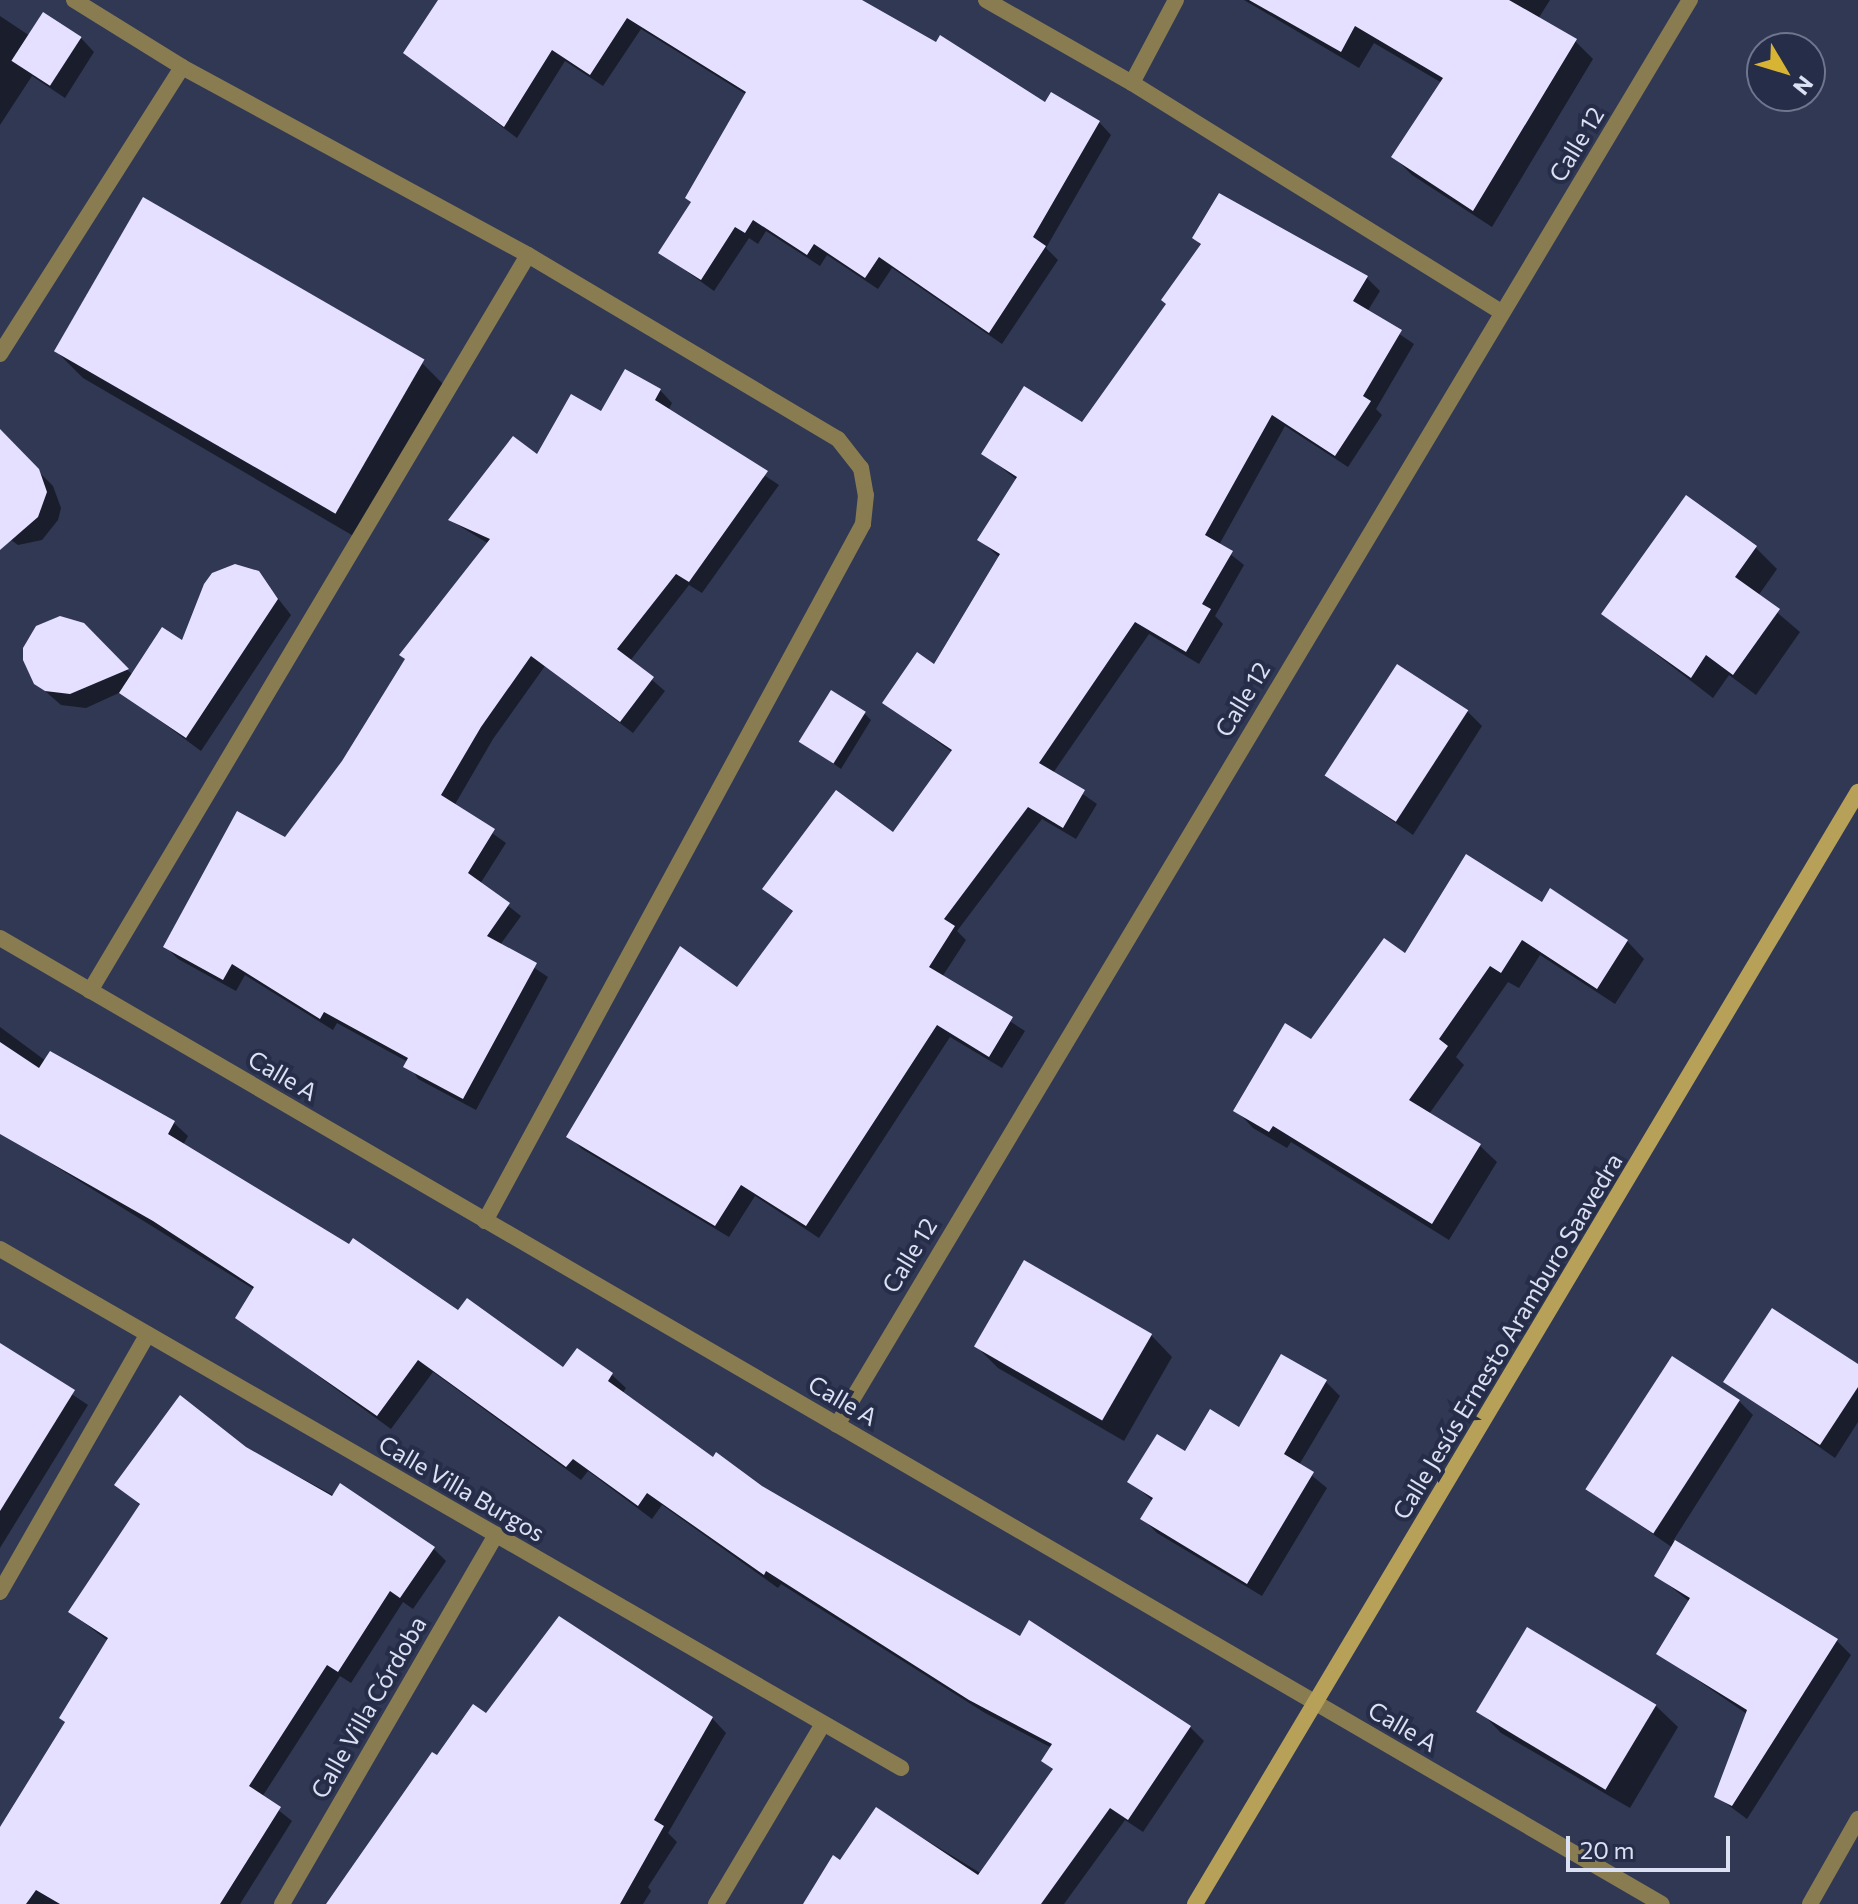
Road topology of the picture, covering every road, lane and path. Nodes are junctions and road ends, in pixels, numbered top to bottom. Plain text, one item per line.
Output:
1 (74, 0) edge
2 (986, 0) edge
3 (1176, 0) edge
4 (1690, 0) edge
5 (182, 67) junction
6 (1132, 83) junction
7 (528, 255) junction
8 (1502, 312) junction
9 (0, 354) edge
10 (1858, 792) edge
11 (0, 938) edge
12 (90, 991) junction
13 (485, 1221) junction
14 (0, 1249) edge
15 (148, 1334) junction
16 (837, 1425) junction
17 (496, 1535) junction
18 (0, 1592) edge
19 (1316, 1703) junction
20 (823, 1724) junction
21 (901, 1768) dead end
22 (1858, 1819) edge
23 (282, 1904) edge
24 (716, 1904) edge
25 (1195, 1904) edge
26 (1662, 1904) edge
27 (1810, 1904) edge

1 - 5 street
2 - 6 street
3 - 6 street
4 - 8 street, Calle 12
5 - 7 street
5 - 9 street
6 - 8 street
7 - 12 street
7 - 13 street
8 - 16 street, Calle 12
10 - 19 street, Calle Jesús Ernesto Aramburo Saavedra
11 - 12 street, Calle A
12 - 13 street, Calle A
13 - 16 street, Calle A
14 - 15 street, Calle Villa Burgos
15 - 17 street, Calle Villa Burgos
15 - 18 street
16 - 19 street, Calle A
17 - 20 street, Calle Villa Burgos
17 - 23 street, Calle Villa Córdoba
19 - 25 street, Calle Jesús Ernesto Aramburo Saavedra
19 - 26 street, Calle A
20 - 21 street, Calle Villa Burgos
20 - 24 street
22 - 27 street

